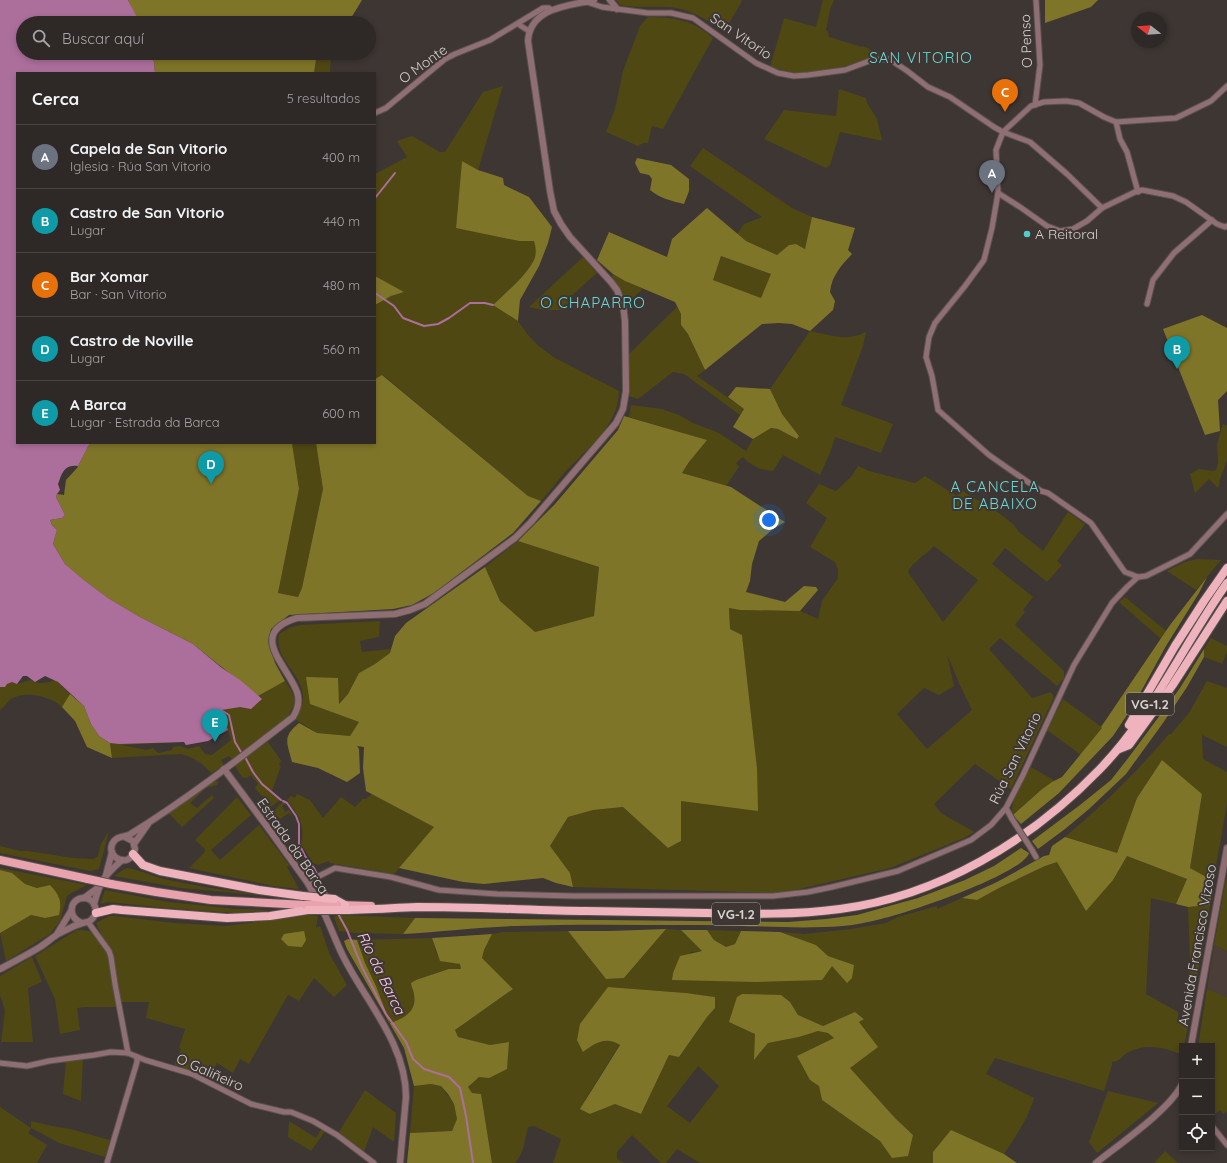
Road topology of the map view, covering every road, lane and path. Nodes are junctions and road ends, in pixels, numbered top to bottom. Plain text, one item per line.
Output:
1 (594, 0) edge
2 (610, 0) edge
3 (1036, 0) edge
4 (587, 2) junction
5 (617, 9) junction
6 (551, 10) junction
7 (519, 24) junction
8 (530, 31) junction
9 (1227, 86) edge
10 (1036, 105) junction
11 (376, 113) edge
12 (1116, 122) junction
13 (1004, 132) junction
14 (1138, 192) junction
15 (998, 193) junction
16 (1102, 208) junction
17 (1212, 220) junction
18 (1226, 228) edge
19 (1147, 304) dead end
20 (1227, 514) edge
21 (1227, 568) edge
22 (1138, 578) junction
23 (1227, 583) edge
24 (1227, 601) edge
25 (1116, 751) junction
26 (224, 769) junction
27 (1006, 808) junction
28 (1056, 810) junction
29 (150, 821) junction
30 (125, 837) junction
31 (134, 844) junction
32 (1227, 848) edge
33 (112, 852) junction
34 (133, 854) junction
35 (1036, 857) dead end
36 (0, 860) edge
37 (122, 860) junction
38 (106, 875) junction
39 (307, 882) junction
40 (99, 887) junction
41 (84, 898) junction
42 (94, 904) junction
43 (339, 905) junction
44 (307, 908) junction
45 (71, 912) junction
46 (96, 913) junction
47 (85, 922) junction
48 (57, 935) junction
49 (0, 969) edge
50 (1192, 1043) edge
51 (128, 1053) junction
52 (136, 1057) junction
53 (0, 1063) edge
54 (1179, 1090) edge
55 (1215, 1130) edge
56 (1227, 1145) edge
57 (107, 1163) edge
58 (374, 1163) edge
59 (400, 1163) edge
60 (1096, 1163) edge

1 - 4 street
2 - 5 street
3 - 10 street, O Penso
4 - 5 street, San Vitorio
4 - 6 street
5 - 13 street, San Vitorio
6 - 7 street, O Monte
6 - 8 street
7 - 8 street
7 - 11 street, O Monte
8 - 26 street
9 - 12 street
10 - 12 street
10 - 13 street
12 - 14 street
13 - 15 street
13 - 16 street, San Vitorio
14 - 16 street
14 - 17 street
15 - 16 street
15 - 22 street
17 - 18 street
17 - 19 street
20 - 22 street, Rúa San Vitorio
21 - 28 highway
22 - 27 street, Rúa San Vitorio
23 - 25 highway, VG-1.2
24 - 25 highway
25 - 28 highway, VG-1.2
26 - 29 street
26 - 39 street, Estrada da Barca
27 - 35 street, bridge
27 - 39 street, Rúa San Vitorio
28 - 43 highway, VG-1.2
29 - 30 street
29 - 31 street
30 - 31 street
30 - 33 street
31 - 34 street
32 - 50 street, Avenida Francisco Vizoso
33 - 37 street
33 - 38 street
34 - 37 street
34 - 43 highway, bridge
36 - 44 main road, bridge
37 - 38 street
38 - 40 street
39 - 59 street, Estrada da Barca
40 - 41 street
40 - 42 street
41 - 42 street
41 - 45 street
42 - 46 street
43 - 44 highway, bridge
44 - 46 highway
45 - 47 street
45 - 48 street
46 - 47 street
47 - 48 street
47 - 51 street
48 - 49 street
51 - 52 street, O Galiñeiro
51 - 53 street, O Galiñeiro
52 - 57 street
52 - 58 street, O Galiñeiro
54 - 60 street
55 - 56 street

